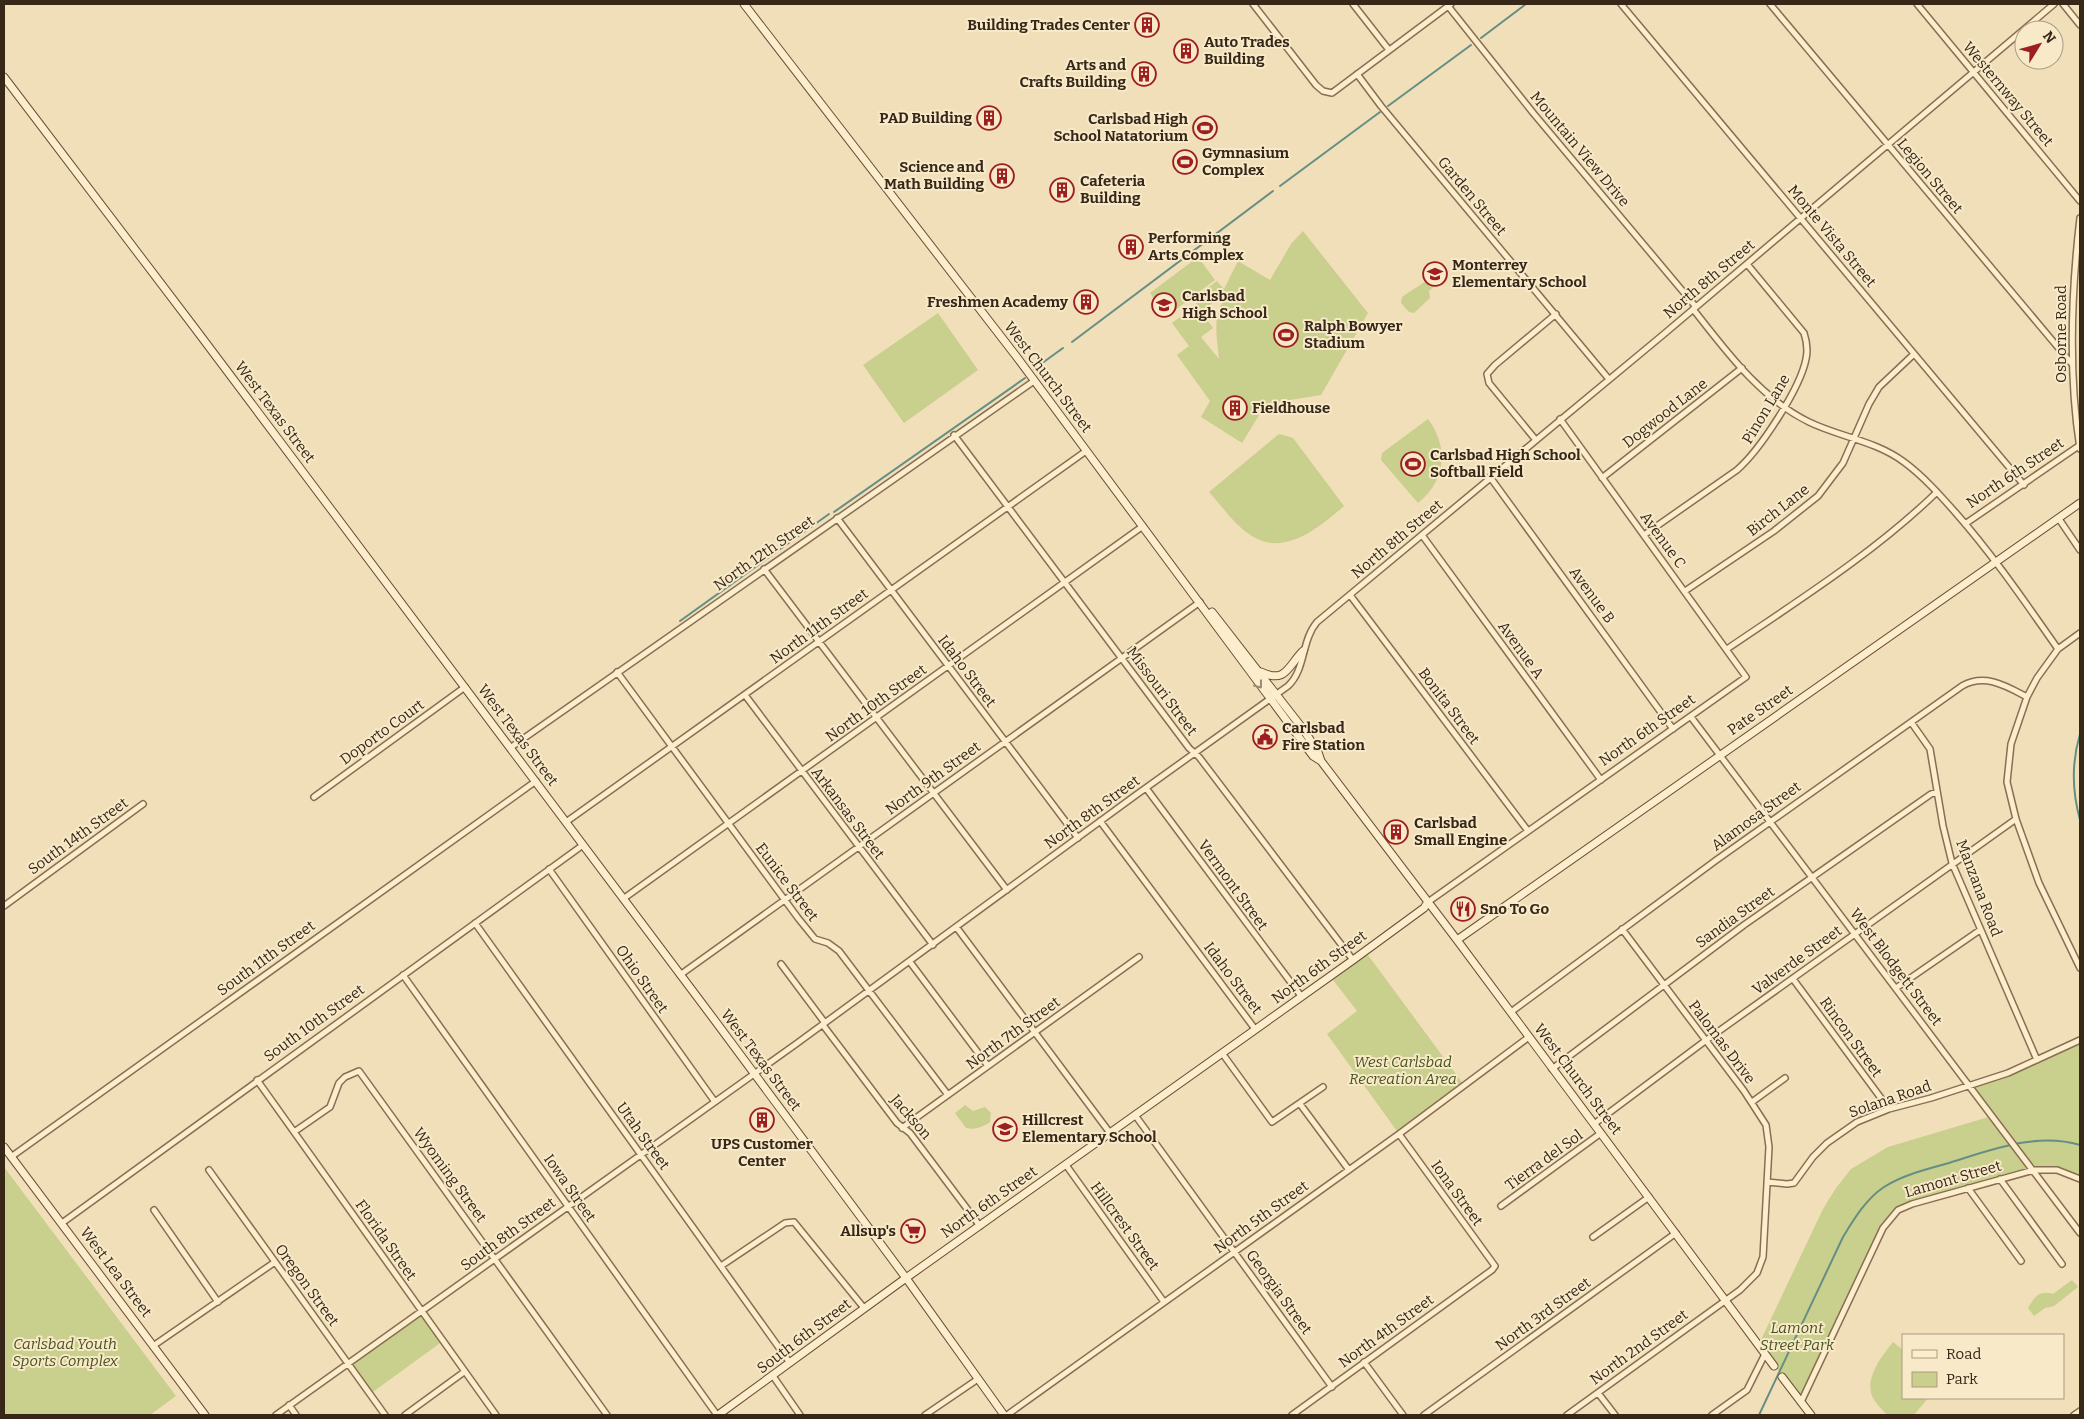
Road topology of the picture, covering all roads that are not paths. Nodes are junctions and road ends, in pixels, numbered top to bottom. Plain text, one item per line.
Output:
1 (744, 4) edge
2 (1253, 4) edge
3 (1353, 4) edge
4 (1621, 4) edge
5 (1770, 4) edge
6 (1916, 4) edge
7 (2054, 4) edge
8 (2063, 4) edge
9 (1450, 5) edge
10 (2080, 25) edge
11 (1389, 50) junction
12 (1974, 72) junction
13 (1357, 74) junction
14 (4, 77) edge
15 (1887, 145) junction
16 (2080, 201) edge
17 (1801, 218) junction
18 (2080, 218) edge
19 (1746, 264) junction
20 (1694, 308) junction
21 (1556, 314) junction
22 (1914, 354) junction
23 (2072, 364) junction
24 (1742, 368) junction
25 (1608, 378) junction
26 (1034, 381) junction
27 (1784, 406) junction
28 (1560, 419) junction
29 (954, 435) junction
30 (1854, 438) junction
31 (1535, 439) junction
32 (2080, 445) edge
33 (2080, 449) edge
34 (1086, 451) junction
35 (1490, 477) junction
36 (1602, 478) junction
37 (2024, 485) junction
38 (1937, 492) junction
39 (2080, 503) edge
40 (1007, 508) junction
41 (837, 518) junction
42 (2059, 519) junction
43 (1965, 524) junction
44 (1143, 526) junction
45 (1644, 534) junction
46 (1422, 535) junction
47 (2080, 550) edge
48 (1996, 562) junction
49 (764, 569) junction
50 (1064, 582) junction
51 (891, 590) junction
52 (1685, 592) junction
53 (1350, 595) junction
54 (1200, 602) junction
55 (2080, 633) edge
56 (819, 641) junction
57 (1727, 649) junction
58 (2058, 649) junction
59 (1303, 651) junction
60 (1122, 659) junction
61 (948, 666) junction
62 (1257, 670) junction
63 (617, 672) junction
64 (1746, 677) joint
65 (465, 687) junction
66 (1277, 695) junction
67 (745, 696) junction
68 (2027, 697) junction
69 (1270, 700) junction
70 (1691, 717) junction
71 (876, 718) junction
72 (1911, 722) junction
73 (1673, 729) junction
74 (1005, 742) junction
75 (510, 748) junction
76 (672, 748) junction
77 (1195, 753) junction
78 (1720, 755) junction
79 (1321, 761) junction
80 (801, 772) junction
81 (1601, 780) junction
82 (536, 781) junction
83 (1146, 788) junction
84 (1937, 792) junction
85 (934, 793) junction
86 (314, 797) dead end
87 (143, 804) dead end
88 (2016, 819) junction
89 (1769, 821) junction
90 (566, 822) junction
91 (1100, 822) junction
92 (728, 823) junction
93 (1528, 832) junction
94 (1078, 838) junction
95 (583, 845) junction
96 (858, 847) junction
97 (1952, 863) junction
98 (549, 870) junction
99 (1811, 877) junction
100 (1007, 890) junction
101 (623, 899) junction
102 (785, 901) junction
103 (1428, 902) junction
104 (4, 906) edge
105 (475, 923) junction
106 (956, 928) junction
107 (1622, 929) junction
108 (1980, 930) junction
109 (1854, 933) junction
110 (1457, 940) junction
111 (933, 945) junction
112 (1139, 957) dead end
113 (1353, 960) junction
114 (910, 962) junction
115 (781, 964) dead end
116 (2080, 968) edge
117 (403, 975) junction
118 (680, 975) junction
119 (1793, 979) junction
120 (1663, 984) junction
121 (1896, 988) junction
122 (869, 992) junction
123 (1301, 996) junction
124 (1511, 1012) junction
125 (824, 1024) junction
126 (1256, 1029) junction
127 (1035, 1032) junction
128 (1529, 1037) junction
129 (2080, 1040) edge
130 (1705, 1041) junction
131 (1222, 1053) junction
132 (2037, 1060) junction
133 (988, 1066) junction
134 (1552, 1068) junction
135 (754, 1074) junction
136 (1784, 1078) dead end
137 (257, 1080) junction
138 (1969, 1085) junction
139 (1323, 1087) dead end
140 (948, 1095) junction
141 (715, 1102) junction
142 (1752, 1102) junction
143 (1300, 1104) junction
144 (1889, 1109) junction
145 (1135, 1115) junction
146 (1594, 1124) junction
147 (902, 1128) junction
148 (294, 1132) junction
149 (1110, 1133) junction
150 (1601, 1133) junction
151 (1399, 1134) junction
152 (4, 1146) edge
153 (641, 1155) junction
154 (11, 1157) junction
155 (1066, 1165) junction
156 (209, 1170) dead end
157 (1349, 1170) junction
158 (2034, 1170) junction
159 (2000, 1178) junction
160 (2080, 1179) edge
161 (1767, 1182) junction
162 (1968, 1188) junction
163 (1649, 1197) junction
164 (568, 1206) junction
165 (1501, 1206) dead end
166 (154, 1210) dead end
167 (62, 1223) junction
168 (980, 1226) junction
169 (1676, 1233) junction
170 (2080, 1233) edge
171 (1593, 1238) dead end
172 (1234, 1252) junction
173 (495, 1259) junction
174 (2021, 1261) dead end
175 (275, 1262) junction
176 (2062, 1264) dead end
177 (721, 1266) junction
178 (1495, 1266) joint
179 (906, 1278) junction
180 (1726, 1300) junction
181 (218, 1302) junction
182 (1164, 1302) junction
183 (864, 1308) junction
184 (422, 1312) junction
185 (153, 1346) junction
186 (1765, 1354) junction
187 (1364, 1362) junction
188 (348, 1363) junction
189 (790, 1363) junction
190 (1774, 1366) joint
191 (464, 1372) junction
192 (773, 1376) junction
193 (1782, 1376) joint
194 (978, 1379) junction
195 (1332, 1386) junction
196 (1598, 1392) junction
197 (1801, 1402) junction
198 (289, 1405) junction
199 (2080, 1411) edge
200 (205, 1415) edge
201 (276, 1415) edge
202 (296, 1415) edge
203 (385, 1415) edge
204 (405, 1415) edge
205 (496, 1415) edge
206 (607, 1415) edge
207 (718, 1415) edge
208 (800, 1415) edge
209 (925, 1415) edge
210 (1006, 1415) edge
211 (1292, 1415) edge
212 (1403, 1415) edge
213 (1424, 1415) edge
214 (1567, 1415) edge
215 (1615, 1415) edge
216 (1712, 1415) edge
217 (1811, 1415) edge
218 (2074, 1415) edge

1 - 26 street, West Church Street
2 - 13 street
3 - 11 street
4 - 17 street, Monte Vista Street
5 - 15 street, Legion Street
6 - 12 street, Westernway Street
7 - 12 street, North 8th Street
8 - 10 street
9 - 11 street
9 - 20 street, Mountain View Drive
11 - 13 street
12 - 15 street, North 8th Street
12 - 16 street, Westernway Street
13 - 21 street, Garden Street
14 - 65 street, West Texas Street
15 - 17 street, North 8th Street
15 - 23 street, Legion Street
17 - 19 street, North 8th Street
17 - 22 street, Monte Vista Street
18 - 23 street, Osborne Road
19 - 20 street, North 8th Street
19 - 27 street, Pinon Lane
20 - 24 street, Mountain View Drive
20 - 25 street, North 8th Street
21 - 25 street, Garden Street
21 - 31 street
22 - 30 street, Birch Lane
22 - 37 street, Monte Vista Street
23 - 32 street, Osborne Road
24 - 27 street, Mountain View Drive
24 - 36 street, Dogwood Lane
25 - 28 street, North 8th Street
26 - 29 street, North 12th Street
26 - 34 street, West Church Street
27 - 30 street, Mountain View Drive
27 - 45 street, Pinon Lane
28 - 31 street, North 8th Street
28 - 36 street, Avenue C
29 - 40 street, Missouri Street
29 - 41 street, North 12th Street
30 - 38 street, Mountain View Drive
30 - 52 street, Birch Lane
31 - 35 street, North 8th Street
32 - 33 street, Osborne Road
32 - 37 street, North 6th Street
34 - 40 street, North 11th Street
34 - 44 street, West Church Street
35 - 46 street, North 8th Street
35 - 73 street, Avenue B
36 - 45 street, Avenue C
37 - 43 street, North 6th Street
38 - 43 street, Mountain View Drive
38 - 57 street
39 - 42 street, Pate Street
40 - 50 street, Missouri Street
40 - 51 street, North 11th Street
41 - 49 street, North 12th Street
41 - 51 street, Idaho Street
42 - 47 street
42 - 48 street, Pate Street
43 - 48 street
44 - 50 street, North 10th Street
44 - 54 street, West Church Street
45 - 52 street, Avenue C
46 - 53 street, North 8th Street
46 - 81 street, Avenue A
48 - 58 street
48 - 78 street, Pate Street
49 - 56 street
49 - 63 street, North 12th Street
50 - 60 street, Missouri Street
50 - 61 street, North 10th Street
51 - 56 street, North 11th Street
51 - 61 street, Idaho Street
52 - 57 street, Avenue C
53 - 59 street, North 8th Street
53 - 93 street, Bonita Street
54 - 60 street, North 9th Street
54 - 62 street, West Church Street
54 -> 69 street, West Church Street
55 - 58 street
56 - 67 street, North 11th Street
56 - 71 street
57 - 64 street, Avenue C
58 - 68 street
59 - 62 street
59 - 66 street, North 8th Street
60 - 74 street, North 9th Street
60 - 77 street, Missouri Street
61 - 71 street, North 10th Street
61 - 74 street, Idaho Street
62 - 66 street, West Church Street
63 - 75 street, North 12th Street
63 - 76 street, Eunice Street
64 - 70 street, North 6th Street
65 - 75 street, West Texas Street
65 - 86 street, Doporto Court
66 - 69 street, North 8th Street
66 - 79 street, West Church Street
67 - 76 street, North 11th Street
67 - 80 street, Arkansas Street
68 - 72 street, Alamosa Street
68 - 88 street
69 - 77 street, North 8th Street
69 - 79 street, West Church Street
70 - 73 street, North 6th Street
70 - 78 street, West Blodgett Street
71 - 80 street, North 10th Street
71 - 85 street
72 - 84 street, Manzana Road
72 - 89 street, Alamosa Street
73 - 81 street, North 6th Street
74 - 85 street, North 9th Street
74 - 94 street, Idaho Street
75 - 82 street, West Texas Street
76 - 90 street, North 11th Street
76 - 92 street, Eunice Street
77 - 83 street, North 8th Street
77 - 113 street, Missouri Street
78 - 89 street, West Blodgett Street
78 - 110 street, Pate Street
79 - 103 street, West Church Street
80 - 92 street, North 10th Street
80 - 96 street, Arkansas Street
81 - 93 street, North 6th Street
82 - 90 street, West Texas Street
82 - 154 street, South 11th Street
83 - 91 street, North 8th Street
83 - 123 street, Vermont Street
84 - 97 street, Manzana Road
84 - 99 street, Sandia Street
85 - 96 street, North 9th Street
85 - 100 street
87 - 104 street, South 14th Street
88 - 97 street, Valverde Street
88 - 116 street
89 - 99 street, West Blodgett Street
89 - 107 street, Alamosa Street
90 - 95 street, West Texas Street
91 - 94 street, North 8th Street
91 - 126 street, Idaho Street
92 - 101 street, North 10th Street
92 - 102 street, Eunice Street
93 - 103 street, North 6th Street
94 - 100 street, North 8th Street
95 - 98 street, South 10th Street
95 - 101 street, West Texas Street
96 - 102 street, North 9th Street
96 - 111 street, Arkansas Street
97 - 108 street, Manzana Road
97 - 109 street, Valverde Street
98 - 105 street, South 10th Street
98 - 141 street, Ohio Street
99 - 109 street, West Blodgett Street
99 - 120 street, Sandia Street
100 - 106 street, North 8th Street
101 - 118 street, West Texas Street
102 - 118 street, North 9th Street
102 - 122 street, Eunice Street
103 - 110 street, West Church Street
103 - 113 street, North 6th Street
105 - 117 street, South 10th Street
105 - 153 street, Utah Street
106 - 111 street, North 8th Street
106 - 127 street
107 - 120 street, Palomas Drive
107 - 124 street, Alamosa Street
108 - 121 street
108 - 132 street, Manzana Road
109 - 119 street, Valverde Street
109 - 121 street, West Blodgett Street
110 - 124 street, West Church Street
111 - 114 street, North 8th Street
112 - 127 street, North 7th Street
113 - 123 street, North 6th Street
114 - 122 street, North 8th Street
114 - 133 street
115 - 125 street, Jackson
117 - 137 street, South 10th Street
117 - 164 street, Iowa Street
118 - 135 street, West Texas Street
119 - 130 street, Valverde Street
119 - 144 street, Rincon Street
120 - 130 street, Palomas Drive
120 - 134 street, Sandia Street
121 - 138 street, West Blodgett Street
122 - 125 street, North 8th Street
122 - 140 street, Eunice Street
123 - 126 street, North 6th Street
124 - 128 street, West Church Street
125 - 135 street, North 8th Street
125 - 147 street, Jackson
126 - 131 street, North 6th Street
127 - 133 street, North 7th Street
127 - 149 street
128 - 134 street, West Church Street
128 - 151 street, North 5th Street
129 - 132 street, Solana Road
130 - 142 street, Palomas Drive
130 - 146 street, Valverde Street
131 - 143 street
131 - 145 street, North 6th Street
132 - 138 street, Solana Road
133 - 140 street, North 7th Street
134 - 146 street, West Church Street
135 - 141 street, South 8th Street
135 - 179 street, West Texas Street
136 - 142 street
137 - 148 street, Florida Street
137 - 167 street, South 10th Street
138 - 144 street, Solana Road
138 - 158 street, West Blodgett Street
139 - 143 street
140 - 147 street, North 7th Street
141 - 153 street, South 8th Street
142 - 161 street, Palomas Drive
143 - 157 street
144 - 161 street, Solana Road
145 - 149 street, North 6th Street
145 - 172 street, Georgia Street
146 - 150 street, West Church Street
147 - 168 street, Jackson
148 - 173 street, Wyoming Street
148 - 184 street, Florida Street
149 - 155 street, North 6th Street
150 - 163 street, West Church Street
150 - 165 street, Tierra del Sol
151 - 157 street, North 5th Street
151 - 178 street, Iona Street
152 - 154 street, West Lea Street
153 - 164 street, South 8th Street
153 - 177 street, Utah Street
154 - 167 street, West Lea Street
155 - 168 street, North 6th Street
155 - 182 street, Hillcrest Street
156 - 175 street, Oregon Street
157 - 172 street, North 5th Street
158 - 159 street, Lamont Street
158 - 160 street, Lamont Street
158 - 170 street, West Blodgett Street
159 - 162 street, Lamont Street
159 - 176 street
161 - 180 street
162 - 174 street
162 - 197 street, Lamont Street
163 - 169 street, West Church Street
163 - 171 street
164 - 173 street, South 8th Street
164 - 207 street, Iowa Street
166 - 181 street
167 - 185 street, West Lea Street
168 - 179 street, North 6th Street
169 - 180 street, West Church Street
169 - 213 street, North 3rd Street
172 - 182 street, North 5th Street
172 - 195 street, Georgia Street
173 - 184 street, South 8th Street
173 - 206 street, Wyoming Street
175 - 181 street
175 - 188 street, Oregon Street
177 - 183 street
177 - 189 street, Utah Street
178 - 187 street, North 4th Street
179 - 183 street, South 6th Street
179 - 194 street, West Texas Street
180 - 186 street, West Church Street
180 - 196 street, North 2nd Street
181 - 185 street
182 - 210 street, North 5th Street
183 - 189 street, South 6th Street
184 - 188 street, South 8th Street
184 - 191 street, Florida Street
185 - 200 street, West Lea Street
186 - 190 street, West Church Street
186 - 216 street
187 - 195 street, North 4th Street
187 - 212 street
188 - 198 street, South 8th Street
188 - 203 street, Oregon Street
189 - 192 street, South 6th Street
190 - 193 street, West Church Street
191 - 204 street
191 - 205 street, Florida Street
192 - 207 street, South 6th Street
192 - 208 street
193 - 197 street, West Church Street
194 - 209 street
194 - 210 street, West Texas Street
195 - 211 street, North 4th Street
196 - 214 street, North 2nd Street
196 - 215 street
197 - 217 street, West Church Street
198 - 201 street, South 8th Street
198 - 202 street
199 - 218 street

